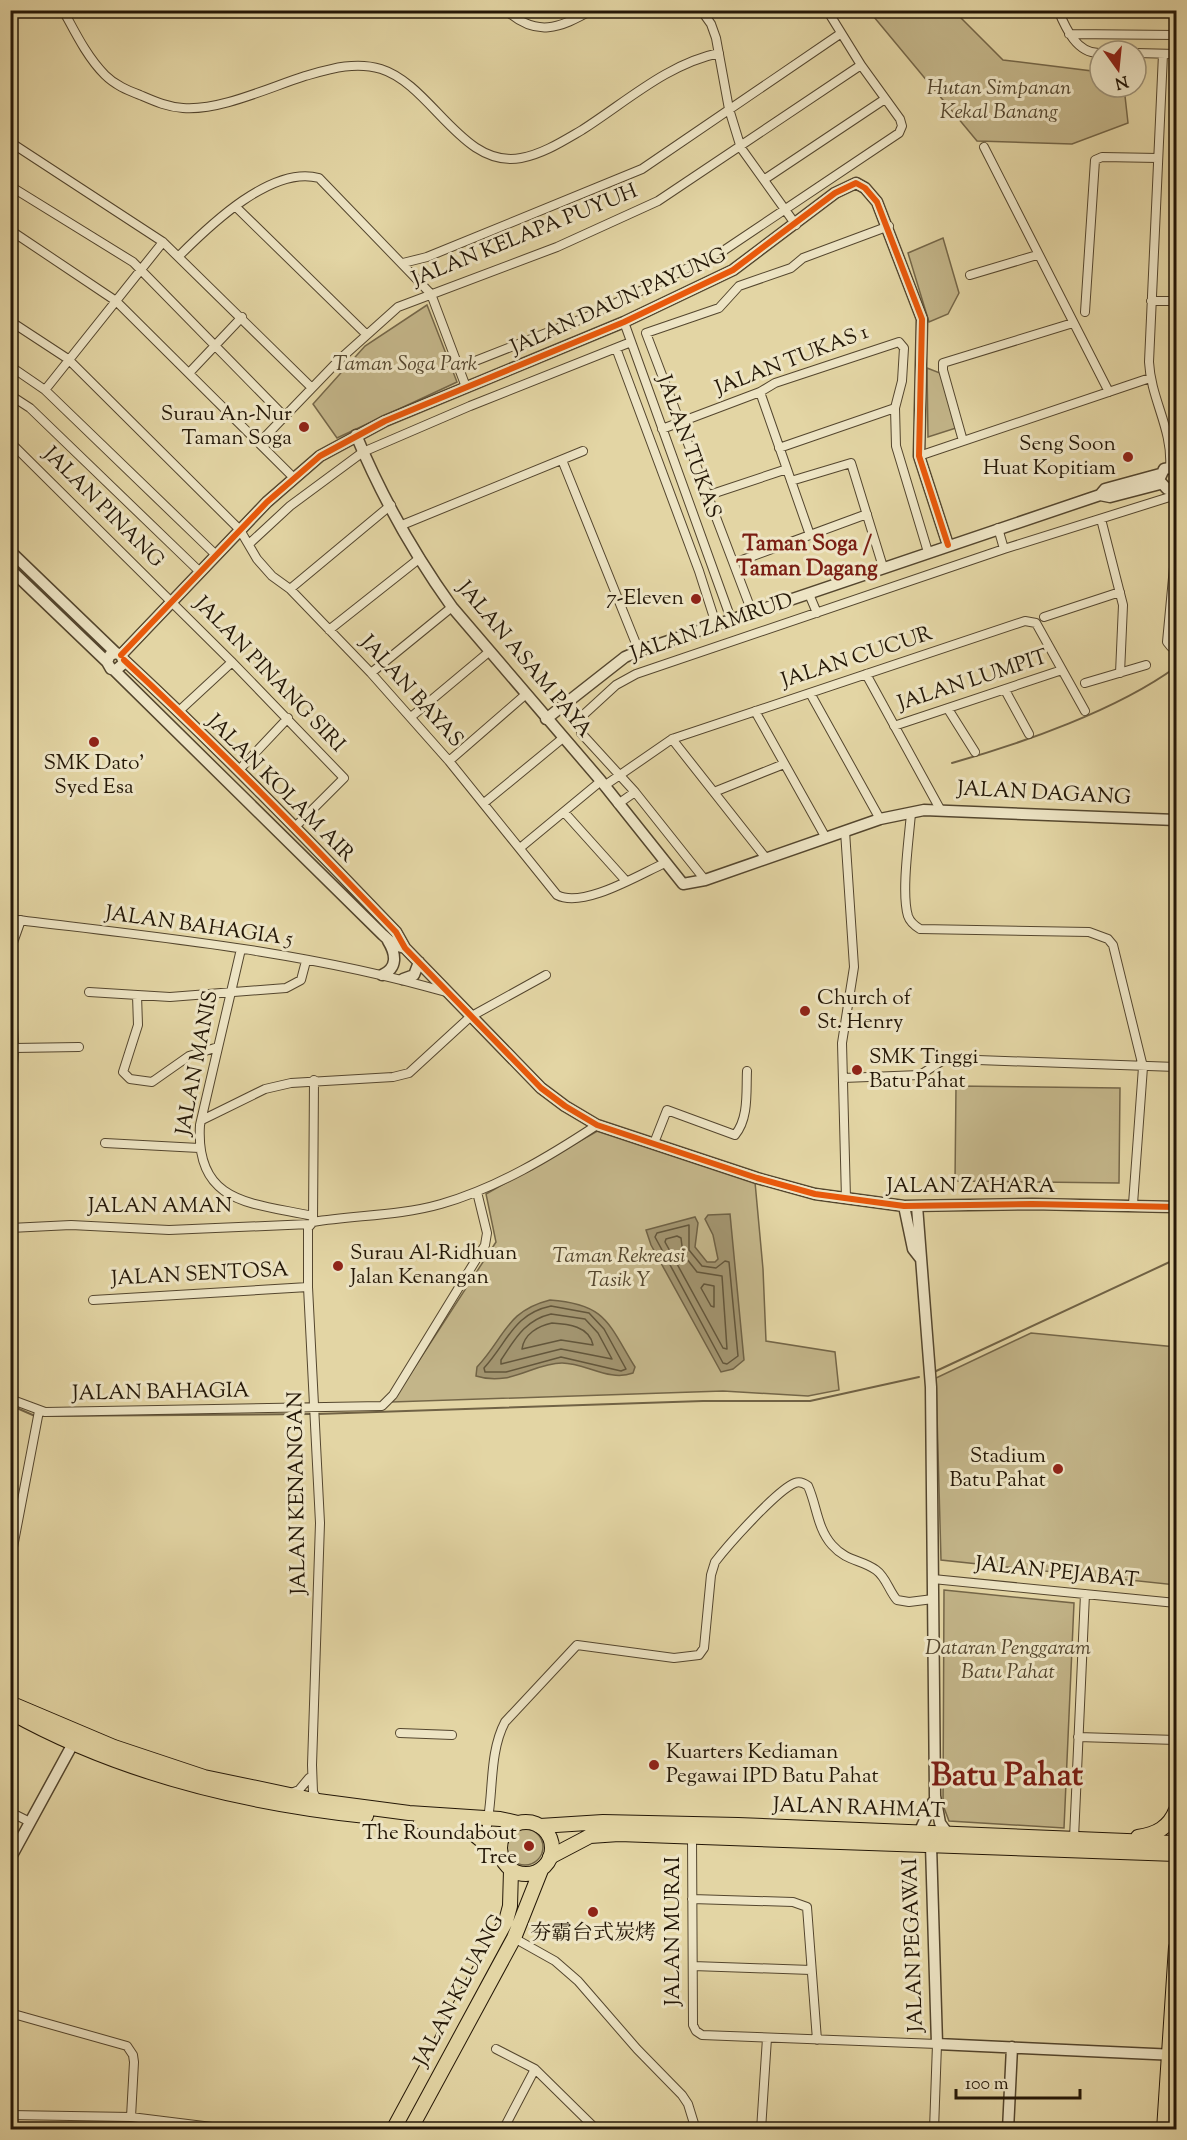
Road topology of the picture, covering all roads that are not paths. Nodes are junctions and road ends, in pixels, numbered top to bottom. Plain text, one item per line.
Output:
1 (63, 10) edge
2 (506, 10) edge
3 (592, 10) edge
4 (701, 10) edge
5 (827, 10) edge
6 (1058, 10) edge
7 (840, 34) junction
8 (1069, 34) junction
9 (1176, 36) edge
10 (1088, 51) edge
11 (719, 53) junction
12 (1148, 53) edge
13 (1162, 54) junction
14 (1176, 54) edge
15 (861, 65) junction
16 (885, 99) junction
17 (729, 109) junction
18 (10, 142) edge
19 (984, 147) dead end
20 (741, 148) junction
21 (1158, 158) junction
22 (765, 179) junction
23 (10, 186) edge
24 (236, 207) junction
25 (785, 210) junction
26 (795, 225) junction
27 (889, 226) junction
28 (10, 230) edge
29 (164, 242) junction
30 (1037, 255) junction
31 (179, 256) junction
32 (403, 263) junction
33 (141, 270) junction
34 (970, 275) dead end
35 (430, 294) junction
36 (116, 301) junction
37 (1176, 301) edge
38 (1151, 302) junction
39 (1085, 312) dead end
40 (242, 317) junction
41 (10, 321) edge
42 (624, 322) junction
43 (1073, 323) junction
44 (366, 334) junction
45 (631, 342) junction
46 (216, 344) junction
47 (616, 348) junction
48 (68, 359) junction
49 (10, 366) edge
50 (460, 367) junction
51 (190, 372) junction
52 (1150, 378) junction
53 (466, 387) junction
54 (312, 388) junction
55 (45, 390) junction
56 (760, 392) junction
57 (1109, 392) junction
58 (10, 395) edge
59 (895, 408) junction
60 (285, 417) junction
61 (682, 422) junction
62 (662, 429) junction
63 (356, 435) junction
64 (963, 441) junction
65 (10, 442) edge
66 (260, 442) junction
67 (779, 448) junction
68 (583, 451) dead end
69 (363, 452) junction
70 (919, 456) junction
71 (562, 460) junction
72 (787, 469) junction
73 (1167, 474) edge
74 (293, 477) junction
75 (791, 480) junction
76 (1176, 490) edge
77 (709, 495) junction
78 (391, 505) junction
79 (867, 514) junction
80 (1101, 519) junction
81 (402, 525) junction
82 (998, 528) junction
83 (240, 530) junction
84 (810, 535) junction
85 (249, 544) junction
86 (948, 545) junction
87 (1176, 546) edge
88 (1004, 549) junction
89 (10, 551) edge
90 (928, 552) junction
91 (215, 554) junction
92 (420, 558) junction
93 (734, 564) junction
94 (883, 567) junction
95 (10, 569) edge
96 (200, 571) junction
97 (290, 589) junction
98 (1120, 592) junction
99 (809, 594) junction
100 (171, 600) junction
101 (452, 606) junction
102 (752, 612) junction
103 (817, 613) junction
104 (1044, 617) dead end
105 (731, 619) junction
106 (716, 624) junction
107 (329, 630) junction
108 (1176, 647) edge
109 (490, 651) junction
110 (639, 651) junction
111 (120, 656) junction
112 (232, 662) junction
113 (110, 666) junction
114 (1146, 666) dead end
115 (1062, 670) junction
116 (371, 673) junction
117 (1120, 673) junction
118 (866, 674) junction
119 (1085, 683) dead end
120 (1005, 690) junction
121 (810, 693) junction
122 (525, 695) junction
123 (948, 709) junction
124 (179, 711) junction
125 (755, 711) junction
126 (1085, 711) dead end
127 (411, 717) junction
128 (288, 718) junction
129 (546, 719) junction
130 (894, 726) junction
131 (1029, 734) dead end
132 (563, 738) junction
133 (672, 739) junction
134 (975, 752) dead end
135 (449, 761) junction
136 (784, 764) junction
137 (239, 770) junction
138 (620, 775) junction
139 (602, 783) junction
140 (636, 792) junction
141 (714, 792) junction
142 (484, 803) junction
143 (618, 804) junction
144 (940, 809) junction
145 (564, 812) junction
146 (911, 813) junction
147 (880, 819) junction
148 (1176, 820) edge
149 (295, 827) junction
150 (846, 831) junction
151 (826, 838) junction
152 (520, 848) junction
153 (765, 858) junction
154 (665, 863) junction
155 (705, 880) junction
156 (626, 881) junction
157 (693, 884) joint
158 (10, 919) edge
159 (21, 920) junction
160 (383, 935) junction
161 (405, 948) junction
162 (241, 949) junction
163 (10, 951) edge
164 (306, 961) junction
165 (419, 962) junction
166 (10, 969) edge
167 (382, 975) junction
168 (546, 975) dead end
169 (403, 979) junction
170 (89, 992) dead end
171 (447, 992) junction
172 (230, 993) junction
173 (137, 995) junction
174 (470, 1017) junction
175 (79, 1047) dead end
176 (218, 1047) junction
177 (14, 1048) junction
178 (12, 1066) edge
179 (1143, 1067) junction
180 (1176, 1067) edge
181 (747, 1071) dead end
182 (843, 1078) junction
183 (315, 1080) junction
184 (10, 1113) edge
185 (202, 1120) junction
186 (597, 1125) junction
187 (105, 1143) dead end
188 (654, 1143) junction
189 (199, 1148) junction
190 (477, 1191) junction
191 (846, 1199) junction
192 (1133, 1204) junction
193 (903, 1206) junction
194 (917, 1206) junction
195 (1176, 1207) edge
196 (312, 1221) junction
197 (10, 1228) edge
198 (920, 1257) junction
199 (308, 1287) junction
200 (93, 1300) dead end
201 (10, 1399) edge
202 (315, 1414) junction
203 (38, 1417) junction
204 (10, 1563) edge
205 (933, 1579) junction
206 (1085, 1594) junction
207 (933, 1599) junction
208 (1176, 1603) edge
209 (10, 1702) edge
210 (10, 1712) edge
211 (400, 1733) dead end
212 (452, 1735) dead end
213 (76, 1737) junction
214 (1078, 1737) junction
215 (1176, 1739) edge
216 (312, 1765) junction
217 (309, 1778) junction
218 (285, 1795) junction
219 (935, 1796) junction
220 (309, 1803) junction
221 (1176, 1810) edge
222 (10, 1812) edge
223 (490, 1818) junction
224 (30, 1822) junction
225 (518, 1823) junction
226 (540, 1826) junction
227 (919, 1833) junction
228 (948, 1834) junction
229 (692, 1836) junction
230 (1074, 1838) junction
231 (484, 1839) junction
232 (1115, 1840) junction
233 (1176, 1843) edge
234 (931, 1845) junction
235 (1176, 1854) edge
236 (500, 1856) junction
237 (550, 1857) junction
238 (10, 1859) edge
239 (511, 1870) junction
240 (541, 1870) junction
241 (692, 1899) junction
242 (514, 1938) junction
243 (1176, 1947) edge
244 (693, 1966) junction
245 (811, 1970) junction
246 (10, 2013) edge
247 (767, 2038) junction
248 (817, 2040) junction
249 (937, 2044) junction
250 (1012, 2047) junction
251 (496, 2049) dead end
252 (1173, 2054) edge
253 (535, 2069) junction
254 (10, 2115) edge
255 (131, 2117) junction
256 (208, 2128) edge
257 (409, 2128) edge
258 (1008, 2128) edge
259 (1045, 2129) edge
260 (1081, 2129) edge
261 (236, 2130) edge
262 (393, 2130) edge
263 (503, 2130) edge
264 (597, 2130) edge
265 (696, 2130) edge
266 (761, 2130) edge
267 (934, 2130) edge
268 (1164, 2130) edge

1 - 11 street
2 - 3 street
4 - 11 street
5 - 7 street
6 - 8 street
7 - 15 street
7 - 17 street
8 - 9 street
8 - 10 street
11 - 17 street
12 - 13 street
13 - 14 street
13 - 21 street
15 - 16 street
15 - 20 street, JALAN KELAPA PUYUH
16 - 22 street
16 - 25 street
17 - 20 street
17 - 32 street
18 - 29 street
19 - 30 street
20 - 22 street
20 - 35 street, JALAN KELAPA PUYUH
21 - 38 street
21 - 39 street
22 - 25 street
23 - 33 street
24 - 31 street
24 - 32 street
24 - 44 street
25 - 26 street
25 - 50 street
26 - 27 street, JALAN DAUN PAYUNG
26 - 42 street, JALAN DAUN PAYUNG
27 - 61 street
27 - 70 street, JALAN DAUN PAYUNG
28 - 36 street
29 - 31 street
29 - 33 street
30 - 34 street
30 - 43 street
31 - 40 street
32 - 35 street
33 - 36 street
33 - 46 street
35 - 44 street, JALAN KELAPA PUYUH
35 - 50 street
36 - 48 street
36 - 51 street
37 - 38 street
38 - 52 street
40 - 46 street
40 - 54 street
41 - 48 street, JALAN BAYAS
42 - 45 street, JALAN TUKAS
42 - 53 street, JALAN DAUN PAYUNG
43 - 57 street
43 - 64 street
44 - 54 street, JALAN KELAPA PUYUH
45 - 47 street
45 - 62 street, JALAN TUKAS
46 - 51 street
46 - 60 street
47 - 69 street
47 - 106 street
48 - 55 street
48 - 83 street, JALAN BAYAS
49 - 55 street
50 - 53 street
51 - 66 street
52 - 57 street
52 - 73 street
53 - 63 street, JALAN DAUN PAYUNG
54 - 60 street, JALAN KELAPA PUYUH
55 - 91 street
56 - 59 street, JALAN TUKAS 1
56 - 61 street, JALAN TUKAS 1
56 - 67 street
57 - 64 street
58 - 96 street
59 - 67 street
59 - 90 street, JALAN TUKAS 1
60 - 66 street, JALAN KELAPA PUYUH
61 - 62 street, JALAN TUKAS 1
61 - 77 street
62 - 105 street, JALAN TUKAS
63 - 69 street, JALAN ASAM PAYA
63 - 74 street, JALAN DAUN PAYUNG
64 - 70 street
65 - 100 street, JALAN PINANG
66 - 74 street
67 - 72 street
68 - 71 street
69 - 78 street, JALAN ASAM PAYA
69 - 85 street
70 - 86 street, JALAN DAUN PAYUNG
71 - 81 street
71 - 110 street
72 - 75 street
72 - 77 street
73 - 76 street
73 - 82 street
74 - 83 street, JALAN DAUN PAYUNG
75 - 79 street
75 - 84 street
76 - 80 street, JALAN ZAMRUD
77 - 93 street
78 - 81 street, JALAN ASAM PAYA
78 - 97 street
79 - 84 street
79 - 94 street
80 - 88 street, JALAN ZAMRUD
80 - 98 street
81 - 92 street, JALAN ASAM PAYA
82 - 86 street
82 - 88 street
83 - 85 street, JALAN BAYAS
83 - 91 street, JALAN DAUN PAYUNG
84 - 93 street
85 - 97 street, JALAN BAYAS
86 - 90 street
87 - 108 street
88 - 103 street, JALAN ZAMRUD
89 - 111 street, JALAN KOLAM AIR
90 - 94 street
91 - 96 street, JALAN DAUN PAYUNG
92 - 101 street, JALAN ASAM PAYA
92 - 107 street
93 - 102 street
94 - 99 street
95 - 113 street, JALAN KOLAM AIR
96 - 100 street, JALAN DAUN PAYUNG
97 - 107 street, JALAN BAYAS
98 - 104 street
98 - 117 street
99 - 102 street
99 - 103 street
100 - 111 street, JALAN DAUN PAYUNG
100 - 112 street, JALAN PINANG SIRI
101 - 109 street, JALAN ASAM PAYA
101 - 116 street
102 - 105 street
103 - 138 street, JALAN ZAMRUD
105 - 106 street
106 - 110 street
107 - 116 street, JALAN BAYAS
109 - 122 street, JALAN ASAM PAYA
109 - 127 street
110 - 129 street
111 - 113 street, JALAN DAUN PAYUNG
111 - 124 street, JALAN KOLAM AIR
112 - 124 street
112 - 128 street, JALAN PINANG SIRI
113 - 160 street, JALAN KOLAM AIR
114 - 117 street
115 - 118 street, JALAN CUCUR
115 - 120 street, JALAN LUMPIT
115 - 126 street, JALAN CUCUR
116 - 127 street, JALAN BAYAS
117 - 119 street
118 - 121 street, JALAN CUCUR
118 - 130 street
120 - 123 street, JALAN LUMPIT
120 - 131 street
121 - 125 street, JALAN CUCUR
121 - 147 street
122 - 129 street, JALAN ASAM PAYA
122 - 135 street
123 - 130 street, JALAN LUMPIT
123 - 134 street
124 - 137 street, JALAN KOLAM AIR
125 - 133 street, JALAN CUCUR
125 - 136 street
127 - 135 street, JALAN BAYAS
128 - 137 street
128 - 149 street, JALAN PINANG SIRI
129 - 132 street, JALAN ASAM PAYA
130 - 144 street
132 - 139 street, JALAN ASAM PAYA
132 - 142 street
133 - 138 street, JALAN CUCUR
133 - 141 street
135 - 142 street, JALAN BAYAS
136 - 141 street
136 - 151 street
137 - 149 street, JALAN KOLAM AIR
138 - 139 street, JALAN CUCUR
138 - 140 street
139 - 143 street, JALAN ASAM PAYA
139 - 145 street, JALAN CUCUR
140 - 143 street
140 - 155 street
141 - 153 street
142 - 152 street, JALAN BAYAS
143 - 154 street, JALAN ASAM PAYA
144 - 146 street, JALAN DAGANG
144 - 148 street, JALAN DAGANG
145 - 152 street, JALAN CUCUR
145 - 156 street
146 - 147 street, JALAN DAGANG
146 - 179 street
147 - 150 street, JALAN DAGANG
149 - 161 street, JALAN KOLAM AIR
150 - 151 street, JALAN DAGANG
150 - 182 street
151 - 153 street, JALAN DAGANG
152 - 156 street, JALAN BAYAS
153 - 155 street, JALAN DAGANG
154 - 156 street
154 - 157 street, JALAN ASAM PAYA
155 - 157 street, JALAN DAGANG
158 - 159 street, JALAN BAHAGIA 5
159 - 162 street, JALAN BAHAGIA 5
159 - 163 street
160 - 161 street, JALAN KOLAM AIR
160 - 167 street
161 - 165 street, JALAN ZAHARA
162 - 164 street, JALAN BAHAGIA 5
162 - 172 street, JALAN MANIS
164 - 167 street, JALAN BAHAGIA 5
164 - 172 street
165 - 169 street
165 - 171 street, JALAN ZAHARA
166 - 177 street
167 - 169 street, JALAN BAHAGIA 5
168 - 174 street
169 - 171 street, JALAN BAHAGIA 5
170 - 173 street
171 - 174 street, JALAN ZAHARA
172 - 173 street
172 - 176 street, JALAN MANIS
173 - 176 street
174 - 183 street
174 - 186 street, JALAN ZAHARA
175 - 177 street
176 - 185 street, JALAN MANIS
177 - 178 street
178 - 184 street
179 - 180 street
179 - 182 street
179 - 192 street
181 - 188 street
182 - 191 street
183 - 185 street
183 - 196 street, JALAN KENANGAN
185 - 189 street, JALAN MANIS
186 - 188 street, JALAN ZAHARA
186 - 190 street
187 - 189 street
188 - 191 street, JALAN ZAHARA
189 - 196 street, JALAN MANIS
190 - 196 street
190 - 202 street, JALAN BAHAGIA
191 - 193 street, JALAN ZAHARA
192 - 194 street, JALAN ZAHARA
192 - 195 street, JALAN ZAHARA
193 - 194 street, JALAN ZAHARA
193 - 198 street
194 - 198 street
196 - 197 street, JALAN AMAN
196 - 199 street, JALAN KENANGAN
198 - 205 street
199 - 200 street, JALAN SENTOSA
199 - 202 street, JALAN KENANGAN
201 - 203 street, JALAN BAHAGIA
202 - 203 street, JALAN BAHAGIA
202 - 216 street, JALAN KENANGAN
203 - 204 street
205 - 206 street, JALAN PEJABAT
205 - 207 street
206 - 208 street, JALAN PEJABAT
206 - 214 street
207 - 219 street
207 - 223 street
209 - 213 main road
210 - 213 main road
211 - 212 street
213 - 218 main road
213 - 220 main road
213 - 224 street
214 - 215 street
214 - 230 street
216 - 217 street, JALAN KENANGAN
216 - 220 street, JALAN KENANGAN
217 - 218 street
217 - 220 street, JALAN KENANGAN
218 - 220 main road
219 - 227 street
219 - 228 street
220 - 223 main road
220 - 231 main road
221 - 232 main road
222 - 224 street
223 - 225 main road
223 - 231 street
224 - 238 street
225 - 226 main road
225 - 236 main road
226 - 227 main road, JALAN RAHMAT
226 - 237 main road
227 - 228 main road, JALAN RAHMAT
228 - 230 main road, JALAN RAHMAT
229 - 234 main road, JALAN RAHMAT
229 - 237 main road, JALAN RAHMAT
229 - 241 street, JALAN MURAI
230 - 232 main road, JALAN RAHMAT
231 - 236 main road
232 - 233 main road, JALAN RAHMAT
234 - 235 main road, JALAN RAHMAT
234 - 249 street, JALAN PEGAWAI
236 - 239 main road
237 - 240 main road
239 - 240 main road
239 - 262 main road, JALAN KLUANG
240 - 242 main road, JALAN KLUANG
241 - 244 street, JALAN MURAI
241 - 245 street
242 - 257 main road, JALAN KLUANG
242 - 265 street
243 - 252 main road
244 - 245 street
244 - 247 street, JALAN MURAI
245 - 248 street
246 - 255 street
247 - 248 street
247 - 266 street
248 - 249 street
249 - 250 street, JALAN PEGAWAI
249 - 267 street, JALAN PEGAWAI
250 - 252 street, JALAN PEGAWAI
250 - 258 street
251 - 253 street
252 - 268 main road
253 - 263 street
253 - 264 street
254 - 255 street
255 - 256 street
256 - 261 street
258 - 259 street
259 - 260 street

